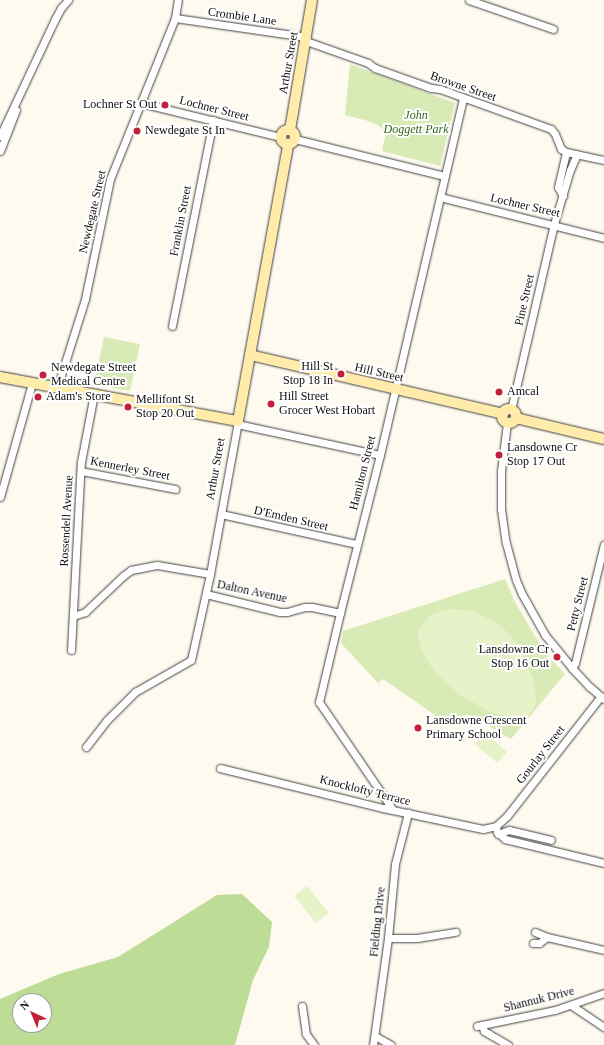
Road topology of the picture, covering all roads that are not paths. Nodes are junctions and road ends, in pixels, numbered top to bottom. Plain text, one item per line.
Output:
1 (68, 0) edge
2 (178, 0) edge
3 (312, 0) edge
4 (469, 0) edge
5 (175, 18) junction
6 (553, 29) dead end
7 (306, 39) junction
8 (463, 99) junction
9 (141, 103) junction
10 (15, 104) junction
11 (213, 120) junction
12 (0, 136) edge
13 (288, 138) junction
14 (0, 151) edge
15 (566, 152) junction
16 (577, 154) junction
17 (604, 160) edge
18 (445, 176) junction
19 (562, 196) junction
20 (440, 197) junction
21 (554, 224) junction
22 (604, 238) edge
23 (172, 326) dead end
24 (250, 355) junction
25 (0, 377) edge
26 (32, 383) junction
27 (57, 388) junction
28 (395, 390) junction
29 (94, 394) junction
30 (509, 416) junction
31 (237, 422) junction
32 (604, 439) edge
33 (380, 455) junction
34 (81, 471) junction
35 (175, 489) dead end
36 (0, 497) edge
37 (221, 514) junction
38 (356, 544) junction
39 (604, 544) edge
40 (210, 574) junction
41 (206, 594) junction
42 (340, 613) junction
43 (73, 616) junction
44 (71, 650) dead end
45 (572, 668) junction
46 (602, 698) edge
47 (86, 747) dead end
48 (220, 768) dead end
49 (393, 810) junction
50 (408, 813) junction
51 (496, 826) junction
52 (498, 834) junction
53 (551, 840) dead end
54 (604, 863) edge
55 (456, 932) dead end
56 (535, 932) dead end
57 (547, 937) junction
58 (388, 938) junction
59 (533, 942) dead end
60 (604, 950) edge
61 (604, 993) edge
62 (571, 1005) junction
63 (302, 1006) dead end
64 (604, 1027) edge
65 (375, 1036) junction
66 (314, 1045) edge
67 (373, 1045) edge
68 (391, 1045) edge
69 (508, 1045) edge

1 - 10 street
2 - 5 street, Newdegate Street
3 - 7 street, Arthur Street
4 - 6 street
5 - 7 street, Crombie Lane
5 - 9 street, Newdegate Street
7 - 8 street, Browne Street
7 - 13 street, Arthur Street
8 - 15 street, Browne Street
8 - 18 street, Hamilton Street
9 - 11 street, Lochner Street
9 - 27 street, Newdegate Street
10 - 12 street
10 - 14 street
11 - 13 street, Lochner Street
11 - 23 street, Franklin Street
13 - 18 street, Lochner Street
13 - 24 street, Arthur Street
15 - 16 street
15 - 19 street, Pine Street
16 - 17 street
16 - 19 street, Pine Street
18 - 20 street, Hamilton Street
19 - 21 street, Pine Street
20 - 21 street, Lochner Street
20 - 28 street, Hamilton Street
21 - 22 street, Lochner Street
21 - 30 street, Pine Street
24 - 28 street, Hill Street
24 - 31 street, Arthur Street
25 - 26 street
26 - 27 street
26 - 36 street
27 - 29 street
28 - 30 street, Hill Street
28 - 33 street, Hamilton Street
29 - 31 street
29 - 34 street, Rossendell Avenue
30 - 32 street, Hill Street
30 - 45 street, Pine Street
31 - 33 street
31 - 37 street, Arthur Street
33 - 38 street, Hamilton Street
34 - 35 street, Kennerley Street
34 - 43 street, Rossendell Avenue
37 - 38 street, D'Emden Street
37 - 40 street, Arthur Street
38 - 42 street, Hamilton Street
39 - 45 street, Petty Street
40 - 41 street, Arthur Street
40 - 43 street
41 - 42 street, Dalton Avenue
41 - 47 street, Arthur Street
42 - 49 street, Hamilton Street
43 - 44 street, Rossendell Avenue
45 - 46 street, Pine Street
46 - 51 street, Gourlay Street
48 - 49 street, Knocklofty Terrace
49 - 50 street, Knocklofty Terrace
50 - 51 street, Knocklofty Terrace
50 - 58 street, Fielding Drive
51 - 52 street
52 - 53 street
52 - 54 street
55 - 58 street
56 - 57 street
57 - 59 street
57 - 60 street
58 - 65 street, Fielding Drive
61 - 62 street, Shannuk Drive
62 - 64 street
62 - 69 street, Shannuk Drive
63 - 66 street
65 - 67 street, Fielding Drive
65 - 68 street

